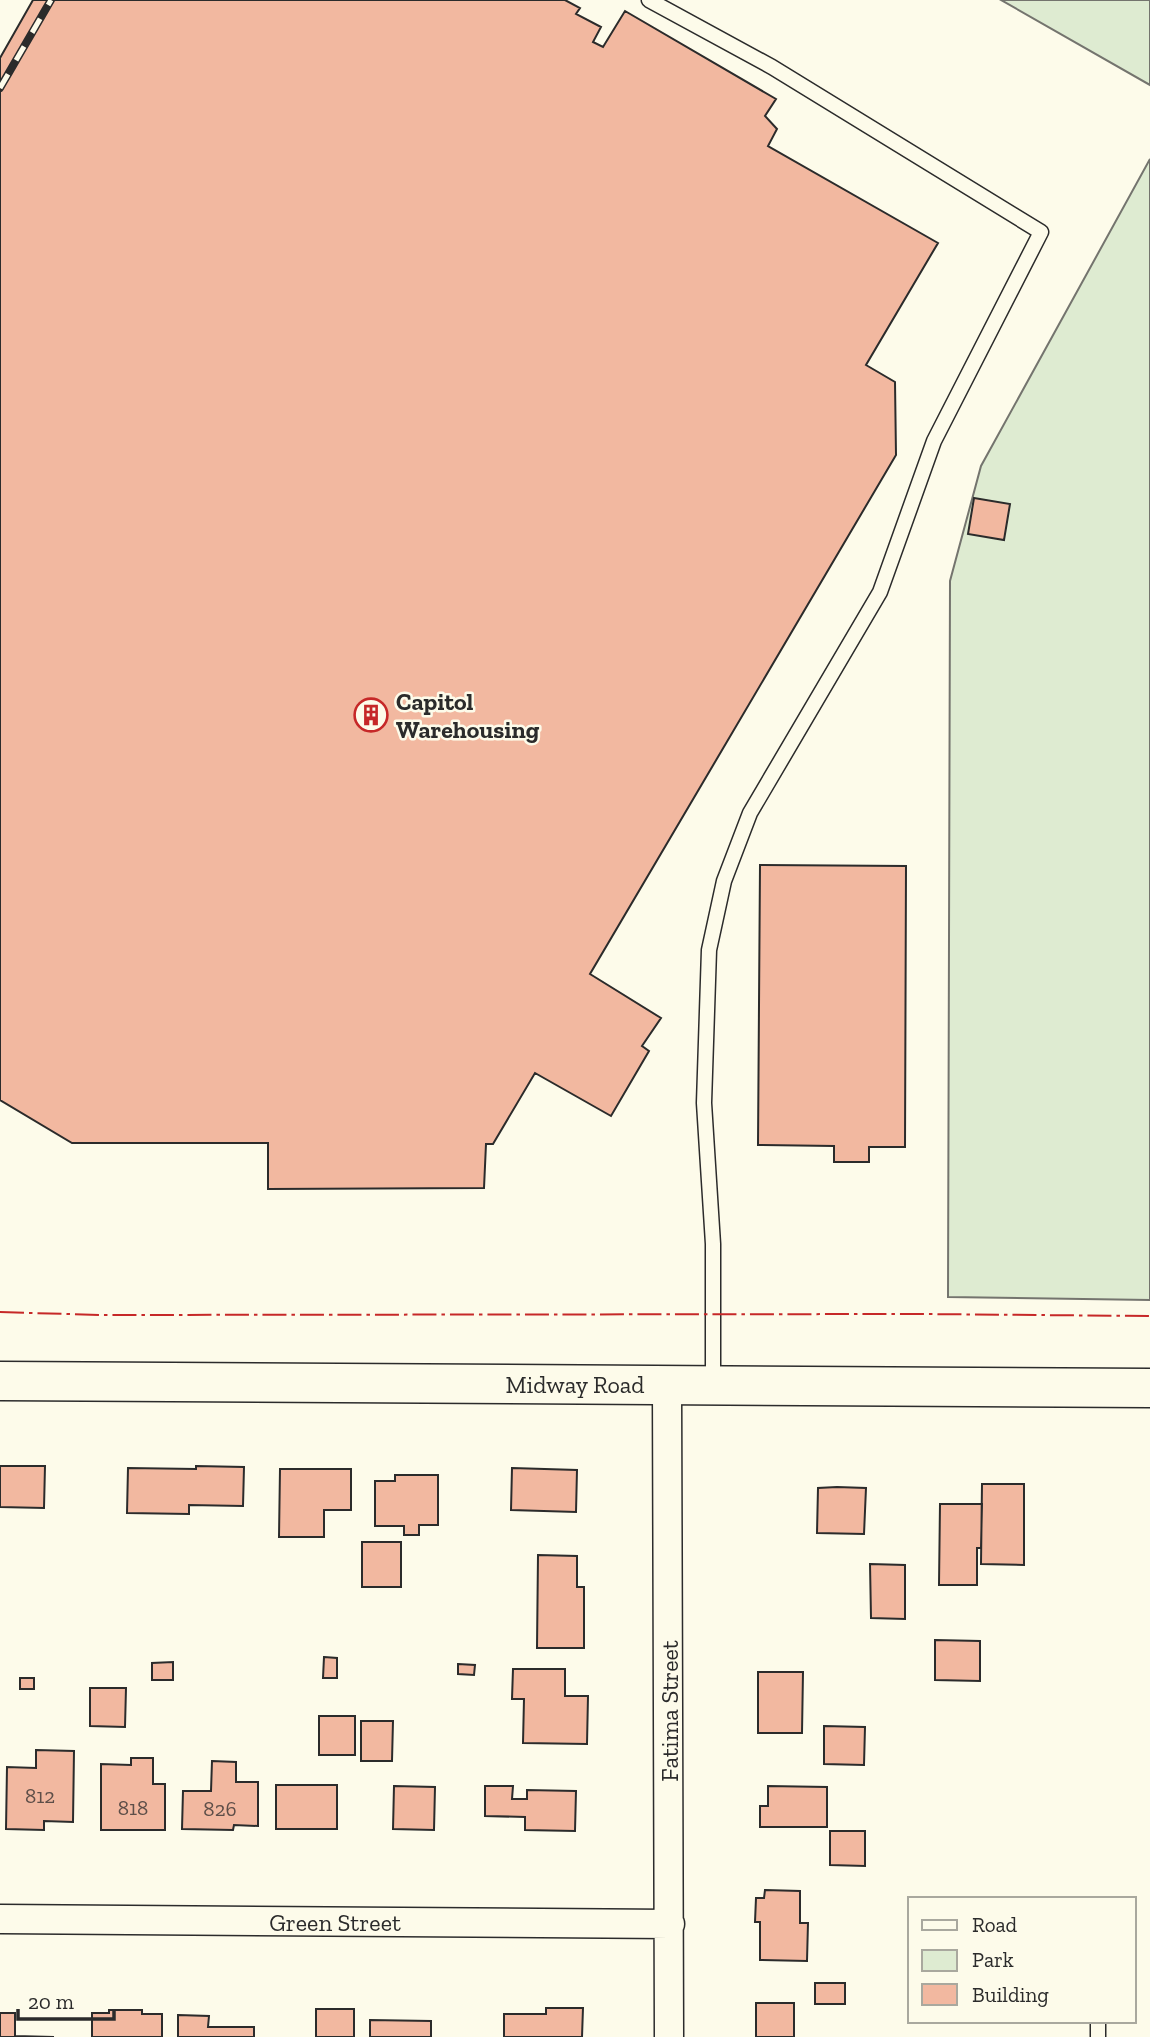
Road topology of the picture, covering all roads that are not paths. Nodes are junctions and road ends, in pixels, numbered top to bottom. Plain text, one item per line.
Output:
1 (649, 0) edge
2 (0, 1381) edge
3 (667, 1385) junction
4 (713, 1385) junction
5 (1150, 1388) edge
6 (0, 1919) edge
7 (670, 1924) junction
8 (669, 2037) edge

1 - 4 lane
2 - 3 main road, Midway Road
3 - 4 main road, Midway Road
3 - 7 street, Fatima Street
4 - 5 main road, Midway Road
6 - 7 street, Green Street
7 - 8 street, Fatima Street

